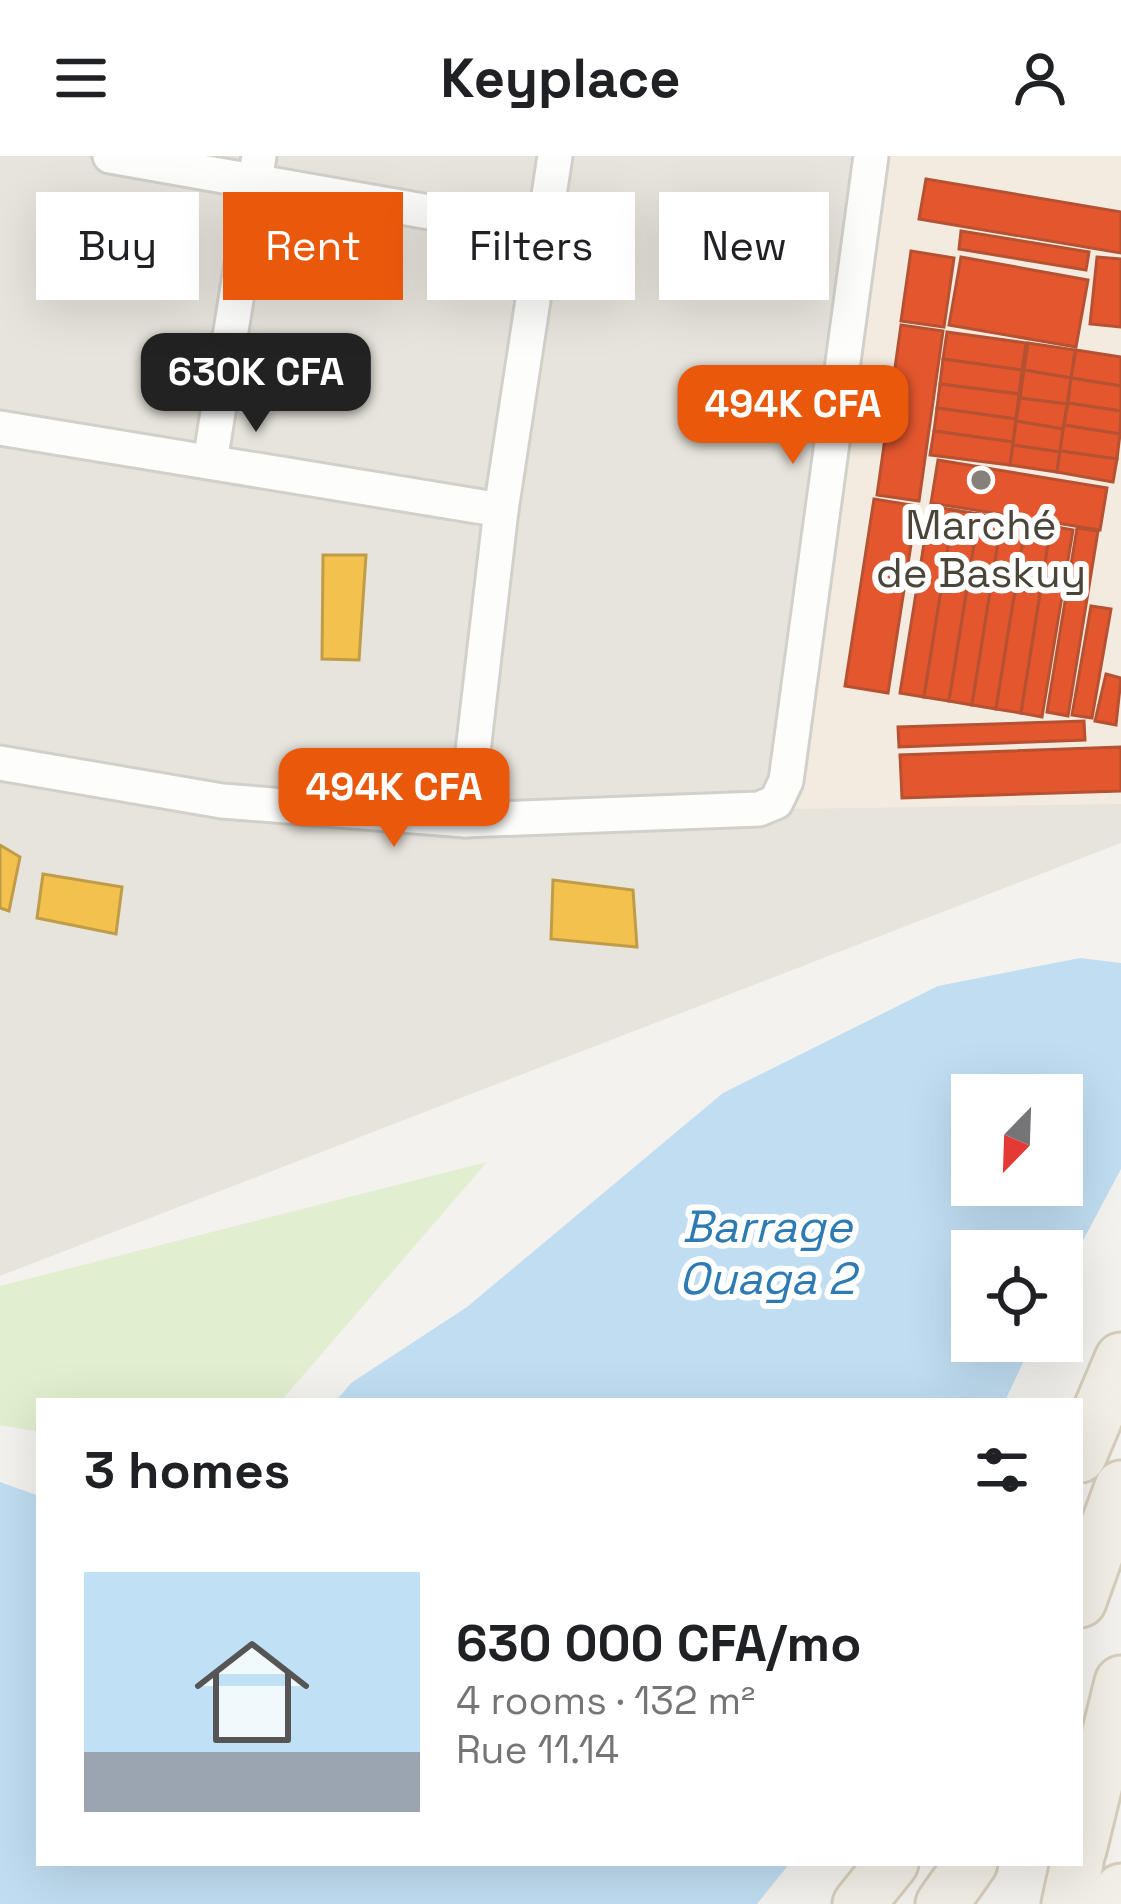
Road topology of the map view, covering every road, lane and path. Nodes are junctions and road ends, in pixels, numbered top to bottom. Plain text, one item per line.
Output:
1 (110, 156) edge
2 (555, 156) edge
3 (872, 156) edge
4 (257, 168) edge
5 (549, 192) edge
6 (427, 206) edge
7 (532, 300) edge
8 (0, 428) edge
9 (210, 462) junction
10 (500, 510) junction
11 (0, 764) edge
12 (466, 820) junction
13 (1121, 1359) edge
14 (1083, 1449) edge
15 (1121, 1487) edge
16 (1083, 1592) edge
17 (1121, 1682) edge
18 (1083, 1838) edge
19 (890, 1866) edge
20 (969, 1866) edge
21 (1076, 1866) edge
22 (1121, 1890) edge
23 (859, 1904) edge
24 (943, 1904) edge
25 (1068, 1904) edge
26 (1118, 1904) edge

1 - 4 street
2 - 5 street
3 - 12 street
4 - 6 street
4 - 9 street
7 - 10 street
8 - 9 street
9 - 10 street
10 - 12 street
11 - 12 street
13 - 14 main road
15 - 16 main road
17 - 18 main road
19 - 23 main road
20 - 24 main road
21 - 25 main road
22 - 26 main road

